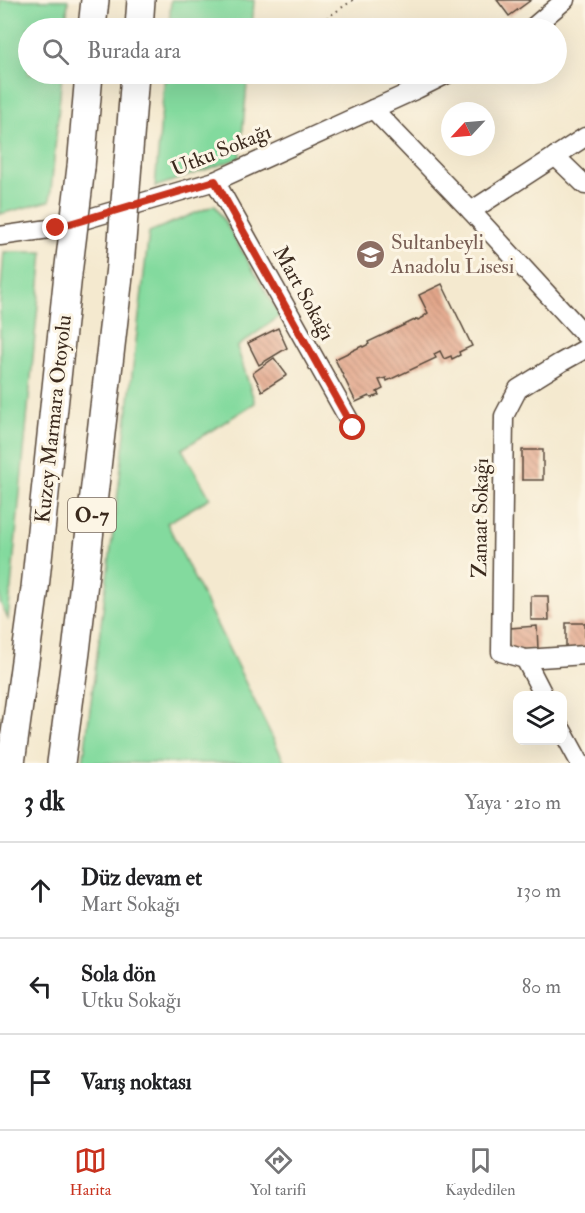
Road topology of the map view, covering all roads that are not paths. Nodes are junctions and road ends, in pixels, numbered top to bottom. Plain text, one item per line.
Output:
1 (95, 0) edge
2 (141, 0) edge
3 (566, 0) edge
4 (93, 18) edge
5 (140, 18) edge
6 (544, 18) edge
7 (88, 84) edge
8 (134, 84) edge
9 (427, 84) edge
10 (373, 109) junction
11 (585, 137) edge
12 (555, 156) junction
13 (215, 181) junction
14 (585, 185) edge
15 (471, 211) junction
16 (0, 236) edge
17 (585, 335) edge
18 (585, 349) edge
19 (353, 428) dead end
20 (585, 655) edge
21 (525, 659) junction
22 (541, 691) edge
23 (567, 739) edge
24 (11, 763) edge
25 (61, 763) edge
26 (580, 763) edge

1 - 4 highway
2 - 5 highway
3 - 6 street
7 - 24 highway, Kuzey Marmara Otoyolu / O-7, bridge
8 - 25 highway, O-7, bridge
9 - 10 street, Utku Sokağı
10 - 13 street, Utku Sokağı
10 - 15 street
11 - 12 street
12 - 14 street
12 - 15 street
13 - 16 street, Utku Sokağı
13 - 19 street, Mart Sokağı
15 - 17 street
18 - 21 street, Zanaat Sokağı
20 - 21 street
21 - 22 street
23 - 26 street

